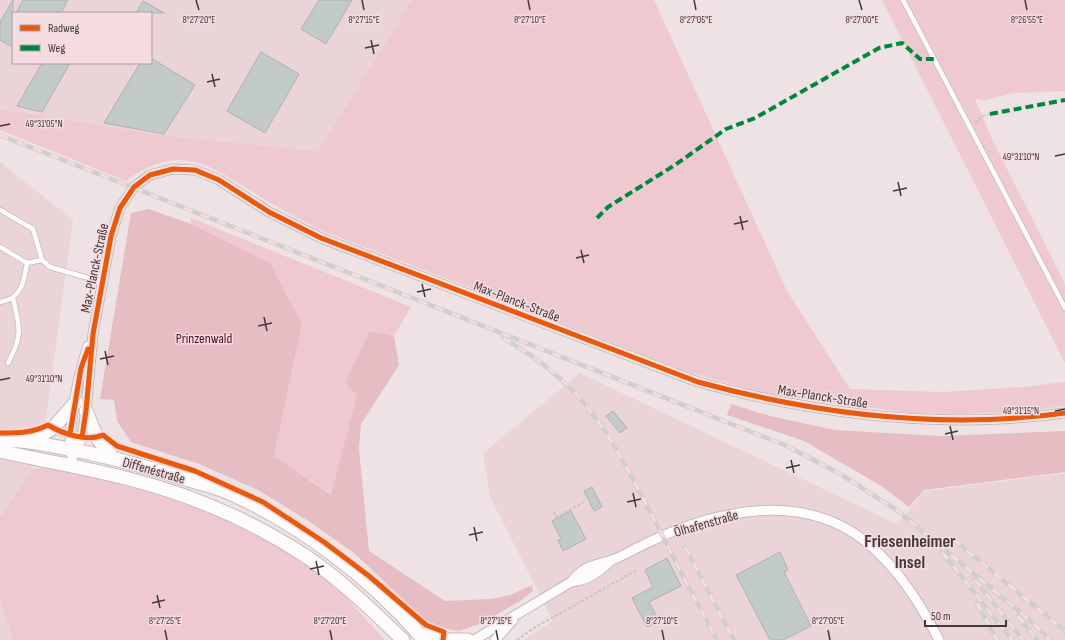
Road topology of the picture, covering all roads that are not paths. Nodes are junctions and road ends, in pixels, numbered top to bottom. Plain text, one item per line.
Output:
1 (903, 0) edge
2 (0, 210) edge
3 (0, 248) edge
4 (42, 260) junction
5 (27, 263) junction
6 (102, 282) junction
7 (13, 298) junction
8 (0, 302) edge
9 (1065, 308) edge
10 (93, 334) junction
11 (8, 363) dead end
12 (76, 402) junction
13 (86, 411) junction
14 (1065, 413) edge
15 (0, 440) edge
16 (30, 442) junction
17 (73, 450) junction
18 (0, 451) edge
19 (113, 458) junction
20 (70, 465) junction
21 (517, 616) junction
22 (422, 637) edge
23 (403, 640) edge
24 (468, 640) edge
25 (474, 640) edge
26 (495, 640) edge
27 (939, 640) edge

1 - 9 lane
2 - 4 lane
3 - 5 lane
4 - 5 lane
4 - 6 lane
5 - 7 lane
6 - 10 street, Max-Planck-Straße
6 - 14 street, Max-Planck-Straße
7 - 8 lane
7 - 11 lane
10 - 12 street, Max-Planck-Straße
10 - 13 street, Max-Planck-Straße
12 - 16 main road
12 - 17 street, Max-Planck-Straße
13 - 17 street, Max-Planck-Straße
13 - 19 main road
15 - 16 main road, Diffenéstraße
16 - 17 main road, Diffenéstraße
17 - 19 main road, Diffenéstraße
17 - 20 street, Max-Planck-Straße
18 - 20 main road, Diffenéstraße
19 - 22 main road, Diffenéstraße
20 - 23 main road, Diffenéstraße
21 - 25 street, Ölhafenstraße
21 - 26 street, Ölhafenstraße
21 - 27 street, Ölhafenstraße
22 - 24 main road

